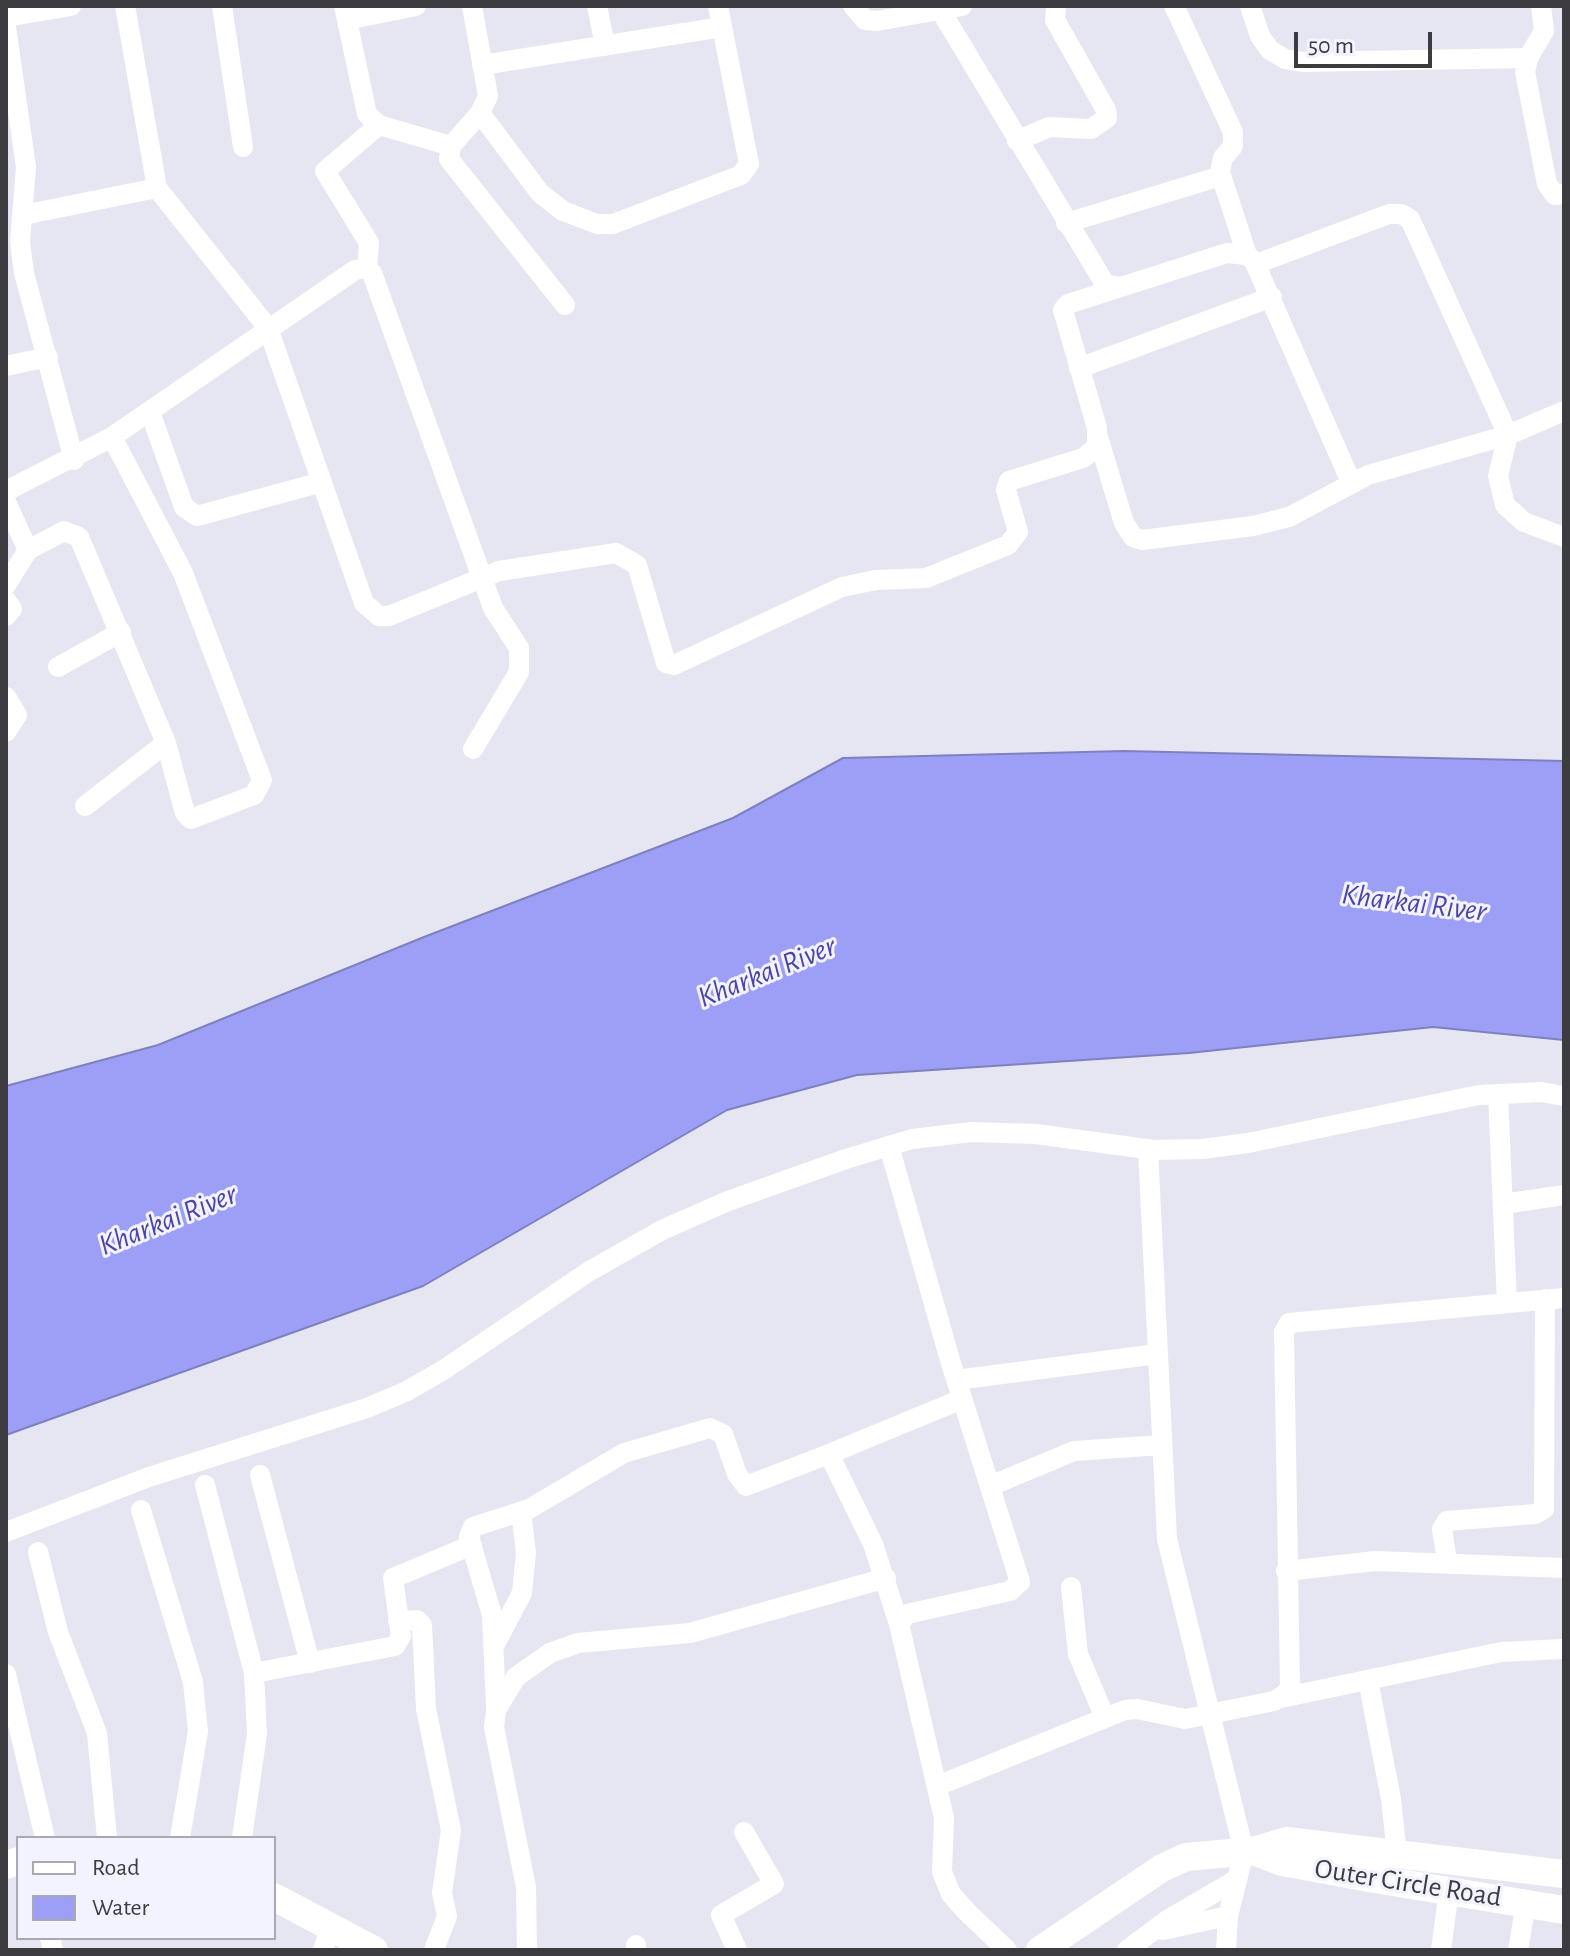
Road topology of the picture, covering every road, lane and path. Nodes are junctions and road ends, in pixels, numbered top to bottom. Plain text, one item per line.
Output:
1 (71, 6) edge
2 (125, 6) edge
3 (222, 6) edge
4 (416, 6) edge
5 (472, 6) edge
6 (597, 6) edge
7 (718, 6) edge
8 (853, 6) edge
9 (962, 6) edge
10 (1056, 6) edge
11 (1174, 6) edge
12 (1250, 6) edge
13 (1541, 6) edge
14 (941, 11) junction
15 (345, 13) edge
16 (6, 17) edge
17 (6, 27) edge
18 (722, 27) junction
19 (605, 46) junction
20 (1528, 58) junction
21 (482, 65) junction
22 (480, 113) junction
23 (379, 125) junction
24 (14, 138) edge
25 (1017, 141) junction
26 (451, 146) junction
27 (243, 147) dead end
28 (1221, 176) junction
29 (157, 188) junction
30 (1564, 194) edge
31 (23, 215) junction
32 (1066, 223) junction
33 (1252, 259) junction
34 (367, 268) junction
35 (1121, 287) junction
36 (1272, 297) junction
37 (565, 305) dead end
38 (268, 328) junction
39 (48, 357) junction
40 (6, 366) edge
41 (1079, 368) junction
42 (1564, 411) edge
43 (150, 412) junction
44 (1508, 435) junction
45 (112, 437) junction
46 (1098, 437) junction
47 (74, 460) junction
48 (322, 482) junction
49 (1351, 482) junction
50 (6, 491) edge
51 (6, 502) edge
52 (1564, 537) edge
53 (28, 550) junction
54 (483, 576) junction
55 (6, 585) edge
56 (6, 600) edge
57 (6, 616) edge
58 (121, 632) junction
59 (58, 667) dead end
60 (6, 697) edge
61 (6, 732) edge
62 (166, 743) junction
63 (473, 749) dead end
64 (85, 806) dead end
65 (1498, 1094) junction
66 (1564, 1096) edge
67 (889, 1146) junction
68 (1148, 1149) junction
69 (1564, 1195) edge
70 (1503, 1204) junction
71 (1555, 1298) edge
72 (1507, 1303) junction
73 (1157, 1354) junction
74 (959, 1389) junction
75 (1162, 1445) junction
76 (829, 1454) junction
77 (260, 1475) dead end
78 (205, 1485) dead end
79 (990, 1486) junction
80 (141, 1510) dead end
81 (521, 1512) junction
82 (6, 1532) edge
83 (472, 1545) junction
84 (38, 1552) dead end
85 (1447, 1561) junction
86 (1564, 1568) edge
87 (1286, 1571) junction
88 (886, 1578) junction
89 (1071, 1587) dead end
90 (398, 1621) junction
91 (899, 1624) junction
92 (494, 1646) junction
93 (1564, 1649) edge
94 (310, 1663) junction
95 (254, 1673) junction
96 (6, 1674) edge
97 (1368, 1680) junction
98 (1281, 1698) junction
99 (496, 1710) junction
100 (1210, 1714) junction
101 (1105, 1718) junction
102 (937, 1786) junction
103 (744, 1832) dead end
104 (45, 1836) edge
105 (107, 1836) edge
106 (180, 1836) edge
107 (242, 1836) edge
108 (1248, 1851) junction
109 (1397, 1854) junction
110 (1564, 1874) edge
111 (1236, 1880) junction
112 (1449, 1890) junction
113 (276, 1899) edge
114 (1526, 1903) junction
115 (1564, 1910) edge
116 (1228, 1916) junction
117 (1148, 1933) junction
118 (327, 1938) edge
119 (374, 1950) edge
120 (434, 1950) edge
121 (527, 1950) edge
122 (737, 1950) edge
123 (1007, 1950) edge
124 (1040, 1950) edge
125 (1127, 1950) edge
126 (1226, 1950) edge
127 (1441, 1950) edge
128 (1518, 1950) edge

1 - 16 street
2 - 29 street
3 - 27 street
4 - 15 street
5 - 21 street
6 - 19 street
7 - 18 street
8 - 14 street
9 - 14 street
10 - 25 street
11 - 28 street
12 - 20 street
13 - 20 street
14 - 25 street
15 - 23 street
17 - 24 street
18 - 19 street
18 - 22 street
19 - 21 street
20 - 30 street
21 - 22 street
22 - 26 street
23 - 26 street
23 - 34 street
24 - 31 street
25 - 32 street
26 - 37 street
28 - 32 street
28 - 33 street
29 - 31 street
29 - 38 street
31 - 39 street
32 - 35 street
33 - 35 street
33 - 36 street
33 - 44 street
34 - 38 street
34 - 54 street
35 - 41 street
36 - 41 street
36 - 49 street
38 - 43 street
38 - 48 street
39 - 40 street
39 - 47 street
41 - 46 street
42 - 44 street
43 - 45 street
43 - 48 street
44 - 49 street
44 - 52 street
45 - 47 street
45 - 62 street
46 - 49 street
46 - 54 street
47 - 50 street
48 - 54 street
51 - 53 street
53 - 55 street
53 - 58 street
54 - 63 street
56 - 57 street
58 - 59 street
58 - 62 street
60 - 61 street
62 - 64 street
65 - 66 street
65 - 68 street
65 - 70 street
67 - 68 street
67 - 74 street
67 - 82 street
68 - 73 street
69 - 70 street
70 - 72 street
71 - 72 street
71 - 85 street
72 - 87 street
73 - 74 street
73 - 75 street
74 - 76 street
74 - 79 street
75 - 79 street
75 - 100 street
76 - 81 street
76 - 88 street
77 - 94 street
78 - 95 street
79 - 91 street
80 - 106 street
81 - 83 street
81 - 92 street
83 - 90 street
83 - 92 street
84 - 105 street
85 - 86 street
85 - 87 street
87 - 98 street
88 - 91 street
88 - 99 street
89 - 101 street
90 - 94 street
90 - 120 street
91 - 102 street
92 - 99 street
93 - 97 street
94 - 95 street
95 - 107 street
96 - 104 street
97 - 98 street
97 - 109 street
98 - 100 street
99 - 121 street
100 - 101 street
100 - 108 street
101 - 102 street
102 - 123 street
103 - 122 street
108 - 109 main road, Outer Circle Road
108 - 111 street
108 - 112 main road, Outer Circle Road
108 - 124 main road, Outer Circle Road
109 - 110 main road, Outer Circle Road
111 - 116 street
111 - 117 street
112 - 114 main road, Outer Circle Road
112 - 127 street
113 - 118 main road
114 - 115 main road, Outer Circle Road
114 - 128 street
116 - 117 street
116 - 126 street
117 - 125 street
118 - 119 main road

